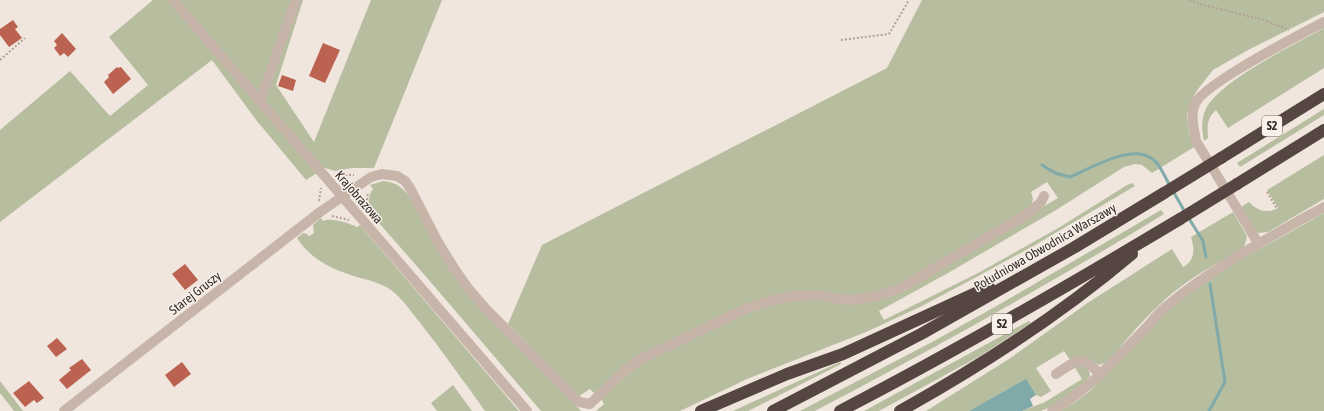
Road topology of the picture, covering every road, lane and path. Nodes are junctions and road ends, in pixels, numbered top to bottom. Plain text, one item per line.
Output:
1 (173, 0) edge
2 (296, 0) edge
3 (909, 0) edge
4 (1188, 0) edge
5 (1324, 22) edge
6 (1298, 36) junction
7 (25, 38) dead end
8 (841, 40) dead end
9 (0, 60) edge
10 (1324, 94) edge
11 (260, 101) junction
12 (1324, 130) edge
13 (333, 175) dead end
14 (358, 178) dead end
15 (1267, 192) dead end
16 (1044, 196) dead end
17 (343, 198) junction
18 (1324, 207) edge
19 (1277, 209) dead end
20 (327, 215) dead end
21 (351, 220) dead end
22 (1160, 231) junction
23 (1258, 243) junction
24 (1076, 247) junction
25 (1056, 374) dead end
26 (1101, 375) junction
27 (64, 411) edge
28 (527, 411) edge
29 (701, 411) edge
30 (773, 411) edge
31 (840, 411) edge
32 (900, 411) edge
33 (1052, 411) edge

1 - 11 street, Krajobrazowa
2 - 11 street
3 - 8 path
4 - 6 path
5 - 6 street
6 - 23 street
7 - 9 path
10 - 24 highway, Południowa Obwodnica Warszawy / S2, bridge
11 - 17 street, Krajobrazowa
12 - 22 highway, S2, bridge
13 - 14 path
15 - 19 path
16 - 17 street, Starej Gruszy
17 - 27 street, Starej Gruszy
17 - 28 street, Krajobrazowa
18 - 23 street
20 - 21 path
22 - 31 highway, S2
22 - 32 highway
23 - 26 street
24 - 29 highway
24 - 30 highway, Południowa Obwodnica Warszawy / S2
25 - 26 street
26 - 33 street

